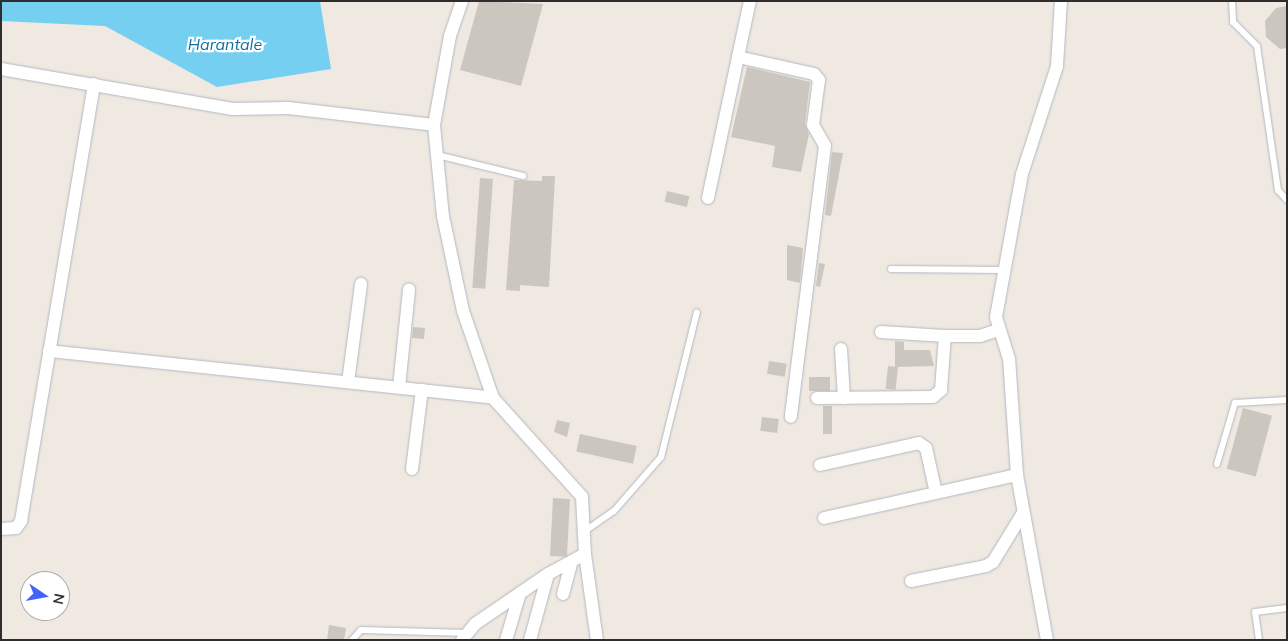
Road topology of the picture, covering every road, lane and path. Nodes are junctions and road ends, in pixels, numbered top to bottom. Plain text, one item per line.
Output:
1 (462, 1) edge
2 (750, 1) edge
3 (1061, 1) edge
4 (1232, 1) edge
5 (738, 57) junction
6 (1, 69) edge
7 (94, 84) junction
8 (434, 125) junction
9 (436, 155) junction
10 (523, 176) dead end
11 (708, 198) dead end
12 (1287, 200) edge
13 (891, 269) dead end
14 (1003, 270) junction
15 (361, 284) dead end
16 (409, 290) dead end
17 (697, 312) dead end
18 (999, 330) junction
19 (881, 332) dead end
20 (945, 336) junction
21 (841, 349) dead end
22 (49, 351) junction
23 (348, 382) junction
24 (399, 387) junction
25 (422, 390) junction
26 (493, 398) junction
27 (817, 398) dead end
28 (844, 398) junction
29 (1287, 400) edge
30 (791, 417) dead end
31 (1217, 464) dead end
32 (820, 465) dead end
33 (412, 470) dead end
34 (1017, 475) junction
35 (936, 493) junction
36 (1022, 513) junction
37 (824, 518) dead end
38 (1, 530) edge
39 (585, 531) junction
40 (584, 554) junction
41 (572, 561) junction
42 (548, 574) junction
43 (911, 581) dead end
44 (520, 593) junction
45 (562, 594) dead end
46 (1287, 608) edge
47 (593, 625) junction
48 (464, 636) edge
49 (352, 640) edge
50 (506, 640) edge
51 (530, 640) edge
52 (589, 640) edge
53 (597, 640) edge
54 (1047, 640) edge
55 (1259, 640) edge

1 - 8 street
2 - 5 street
3 - 14 street
4 - 12 lane
5 - 11 street
5 - 30 street
6 - 7 street
7 - 8 street
7 - 22 street
8 - 9 street
9 - 10 lane
9 - 26 street
13 - 14 lane
14 - 18 street
15 - 23 street
16 - 24 street
17 - 39 lane
18 - 20 street
18 - 34 street
19 - 20 street
20 - 28 street
21 - 28 street
22 - 23 street
22 - 38 street
23 - 24 street
24 - 25 street
25 - 26 street
25 - 33 street
26 - 39 street
27 - 28 street
29 - 31 lane
32 - 35 street
34 - 35 street
34 - 36 street
35 - 37 street
36 - 43 street
36 - 54 street
39 - 40 street
40 - 41 street
40 - 47 street
41 - 42 street
41 - 45 street
42 - 44 street
42 - 51 street
44 - 48 street
44 - 50 street
46 - 55 lane
47 - 52 street
47 - 53 street
48 - 49 lane

